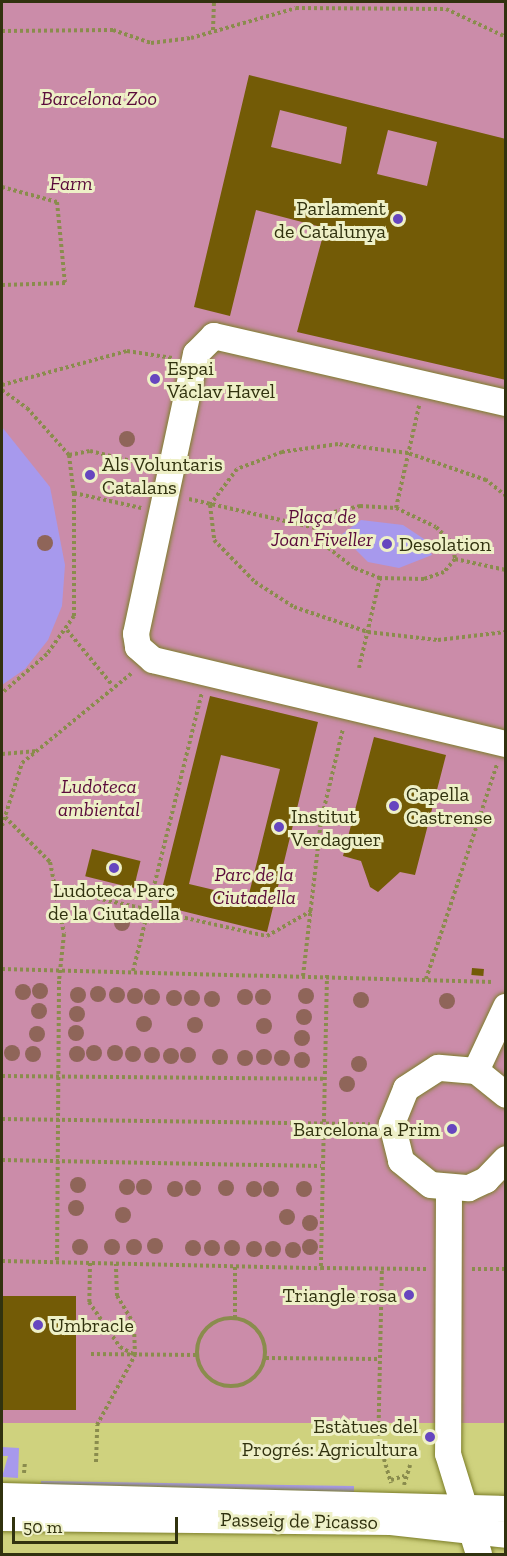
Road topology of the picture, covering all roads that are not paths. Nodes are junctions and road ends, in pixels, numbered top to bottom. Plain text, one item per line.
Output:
1 (506, 403) edge
2 (503, 743) edge
3 (506, 1007) edge
4 (476, 1071) junction
5 (506, 1095) edge
6 (506, 1159) edge
7 (449, 1190) junction
8 (2, 1496) edge
9 (506, 1509) edge
10 (2, 1518) edge
11 (472, 1531) edge
12 (506, 1535) edge

1 - 2 street
3 - 4 street
4 - 5 street
4 - 7 street
6 - 7 street
7 - 11 street
8 - 11 street
9 - 11 street
10 - 11 street, Passeig de Picasso
11 - 12 street

